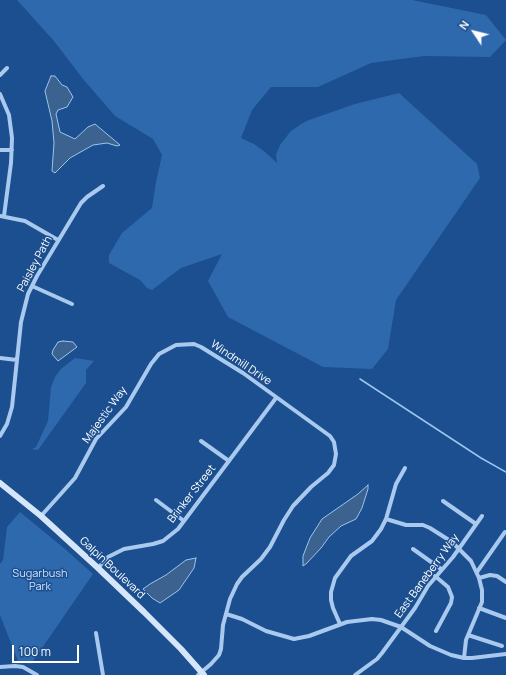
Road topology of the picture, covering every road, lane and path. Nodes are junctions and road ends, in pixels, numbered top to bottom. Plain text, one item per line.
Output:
1 (8, 68) dead end
2 (0, 75) edge
3 (0, 94) edge
4 (0, 150) edge
5 (12, 150) junction
6 (103, 186) dead end
7 (2, 216) edge
8 (58, 240) junction
9 (32, 286) junction
10 (72, 304) dead end
11 (194, 344) joint
12 (0, 358) edge
13 (17, 360) junction
14 (276, 398) junction
15 (0, 436) edge
16 (201, 441) dead end
17 (229, 461) junction
18 (404, 468) dead end
19 (0, 483) edge
20 (156, 500) dead end
21 (443, 501) dead end
22 (41, 516) junction
23 (482, 516) dead end
24 (386, 519) junction
25 (184, 521) junction
26 (476, 524) junction
27 (505, 532) dead end
28 (459, 548) junction
29 (412, 549) dead end
30 (98, 568) junction
31 (441, 570) junction
32 (477, 572) junction
33 (435, 576) junction
34 (479, 578) junction
35 (506, 581) edge
36 (479, 608) junction
37 (226, 614) junction
38 (506, 618) edge
39 (340, 624) junction
40 (401, 627) junction
41 (436, 631) dead end
42 (96, 633) dead end
43 (468, 635) junction
44 (502, 646) dead end
45 (506, 654) edge
46 (464, 658) junction
47 (0, 667) edge
48 (201, 674) edge
49 (36, 675) edge
50 (103, 675) edge
51 (355, 675) edge

1 - 2 street
3 - 5 street
4 - 5 street
5 - 7 street
6 - 8 street, Paisley Path
7 - 8 street
8 - 9 street, Paisley Path
9 - 10 street
9 - 13 street, Paisley Path
11 - 14 street, Windmill Drive
11 - 22 street, Majestic Way
12 - 13 street
13 - 15 street, Paisley Path
14 - 17 street, Brinker Street
14 - 37 street, Windmill Drive
16 - 17 street
17 - 25 street, Brinker Street
18 - 24 street
19 - 22 street, Galpin Boulevard
20 - 25 street
21 - 26 street
22 - 30 street, Galpin Boulevard
23 - 26 street, East Baneberry Way
24 - 28 street
24 - 39 street
25 - 30 street, Brinker Street
26 - 28 street, East Baneberry Way
27 - 32 street
28 - 31 street, East Baneberry Way
28 - 32 street
29 - 31 street
30 - 48 street, Galpin Boulevard
31 - 33 street, East Baneberry Way
32 - 34 street
33 - 40 street, East Baneberry Way
33 - 41 street
34 - 35 street
34 - 36 street
36 - 38 street
36 - 43 street
37 - 39 street
37 - 48 street, Windmill Drive
39 - 40 street
40 - 46 street
40 - 51 street, East Baneberry Way
42 - 50 street
43 - 44 street
43 - 46 street
45 - 46 street
47 - 49 street

